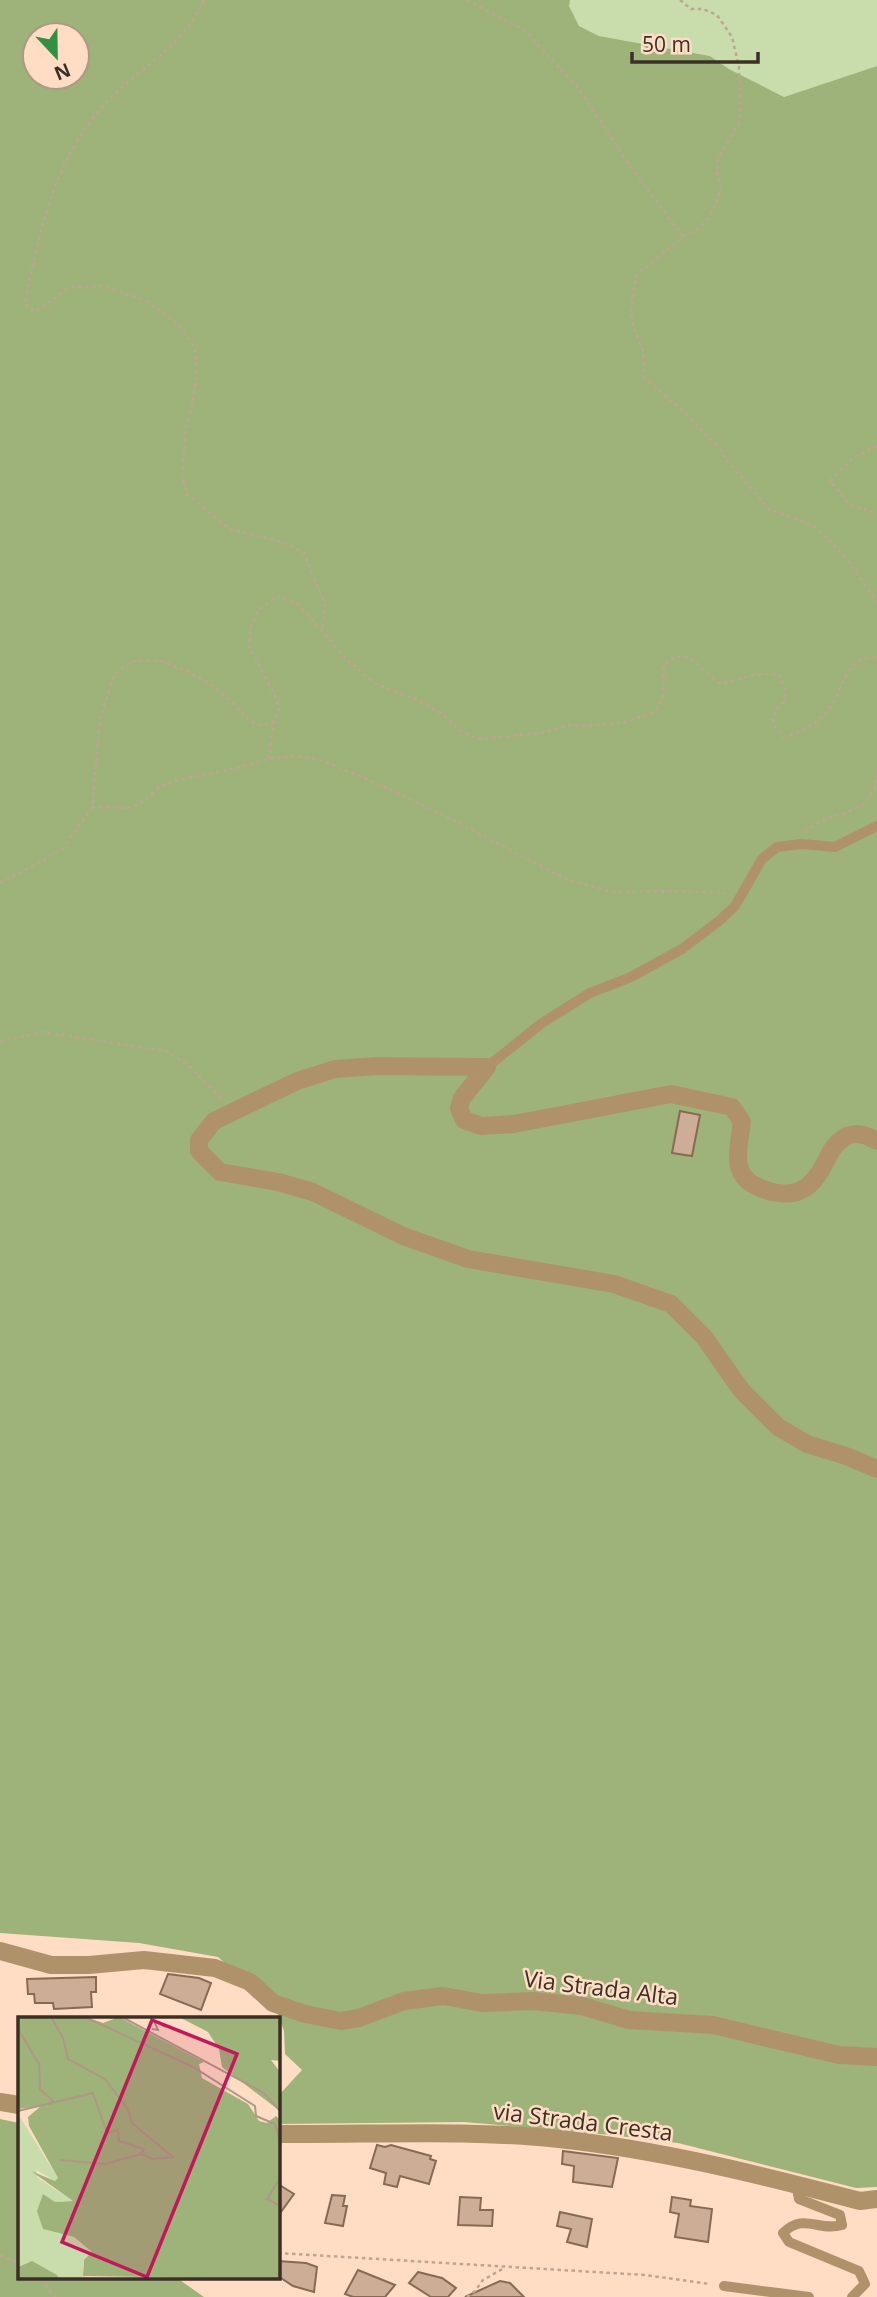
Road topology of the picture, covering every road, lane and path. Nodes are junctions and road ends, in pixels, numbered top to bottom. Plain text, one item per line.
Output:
1 (204, 0) edge
2 (467, 0) edge
3 (680, 0) edge
4 (683, 237) junction
5 (877, 446) edge
6 (877, 513) edge
7 (877, 601) edge
8 (322, 631) junction
9 (877, 658) edge
10 (274, 721) junction
11 (269, 759) junction
12 (877, 768) edge
13 (92, 807) junction
14 (877, 826) edge
15 (777, 847) junction
16 (0, 883) edge
17 (740, 894) junction
18 (0, 1042) edge
19 (486, 1067) junction
20 (234, 1111) junction
21 (877, 1141) edge
22 (877, 1469) edge
23 (0, 1951) edge
24 (877, 2057) edge
25 (0, 2102) edge
26 (18, 2105) edge
27 (280, 2134) edge
28 (796, 2185) junction
29 (877, 2199) edge
30 (280, 2253) edge
31 (0, 2255) edge
32 (18, 2264) edge
33 (504, 2268) junction
34 (44, 2280) edge
35 (724, 2286) joint
36 (56, 2297) edge
37 (467, 2297) edge
38 (808, 2297) edge
39 (852, 2297) edge

1 - 8 path
2 - 4 path
3 - 4 path
4 - 7 path
5 - 6 path
8 - 9 path
8 - 10 path
10 - 11 path
10 - 13 path
11 - 13 path
11 - 17 path
12 - 15 path
13 - 16 path
14 - 15 lane
15 - 17 lane
17 - 19 lane
18 - 20 path
19 - 20 street
19 - 21 street
20 - 22 street
23 - 24 street, Via Strada Alta
25 - 26 street
27 - 28 street, via Strada Cresta
28 - 29 street, via Strada Cresta
28 - 39 lane
30 - 33 path
31 - 32 path
33 - 35 path
33 - 37 path
34 - 36 path
35 - 38 lane

